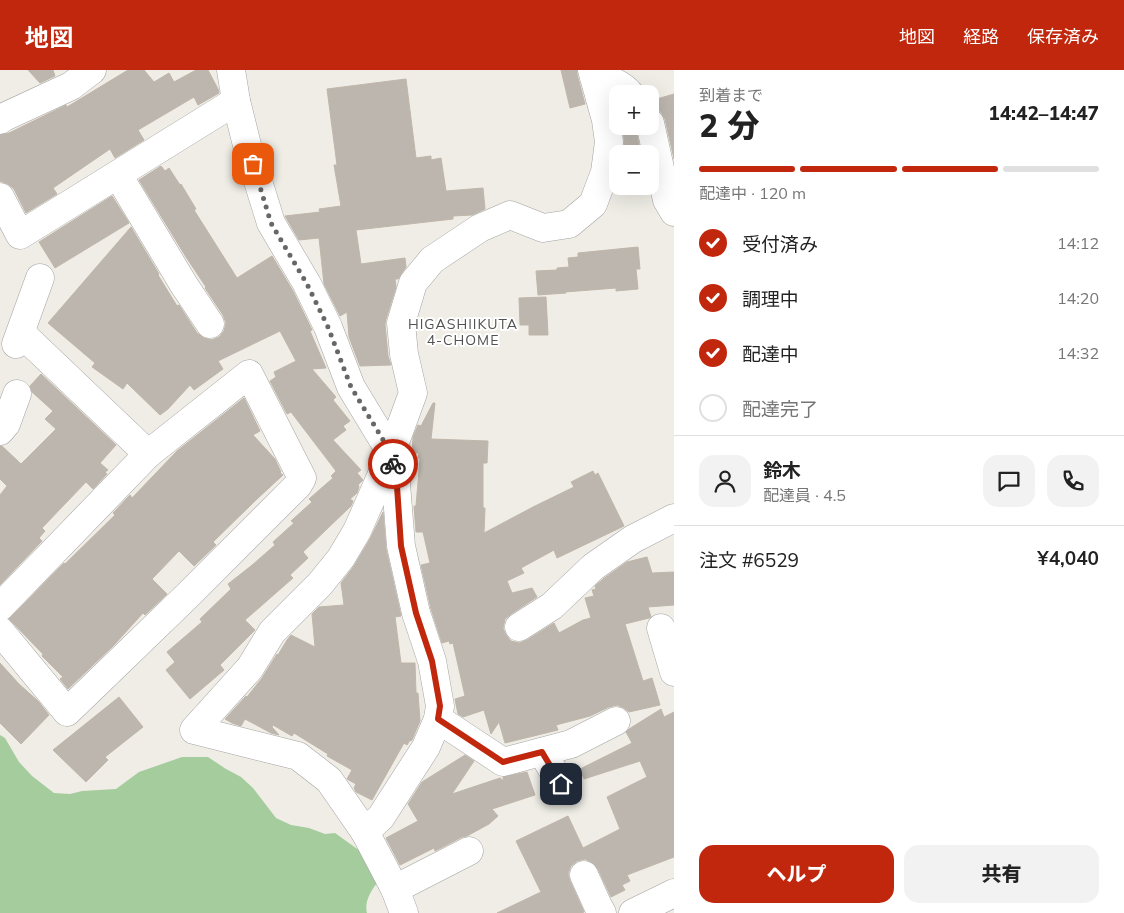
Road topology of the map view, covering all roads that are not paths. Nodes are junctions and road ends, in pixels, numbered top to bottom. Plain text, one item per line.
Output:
1 (92, 70) edge
2 (231, 70) edge
3 (593, 73) edge
4 (619, 85) edge
5 (236, 100) junction
6 (0, 120) edge
7 (653, 135) edge
8 (118, 174) junction
9 (0, 197) edge
10 (674, 212) edge
11 (40, 278) dead end
12 (210, 324) dead end
13 (17, 394) dead end
14 (0, 431) edge
15 (148, 454) junction
16 (390, 456) junction
17 (674, 518) edge
18 (0, 607) edge
19 (519, 627) dead end
20 (661, 628) dead end
21 (0, 631) edge
22 (674, 672) edge
23 (438, 719) junction
24 (616, 721) dead end
25 (542, 752) junction
26 (561, 784) dead end
27 (366, 832) junction
28 (469, 851) dead end
29 (584, 875) dead end
30 (674, 893) edge
31 (400, 901) edge
32 (602, 913) edge
33 (633, 913) edge

1 - 6 street
2 - 5 street
3 - 4 street
3 - 16 street
5 - 8 street
5 - 16 street
7 - 10 street
8 - 9 street
8 - 12 street
11 - 15 street
13 - 14 street
15 - 18 street
15 - 21 street
16 - 23 street
16 - 27 street
17 - 19 street
20 - 22 street
23 - 25 street
23 - 27 street
24 - 25 street
25 - 26 street
27 - 31 street
28 - 31 street
29 - 32 street
30 - 33 street

